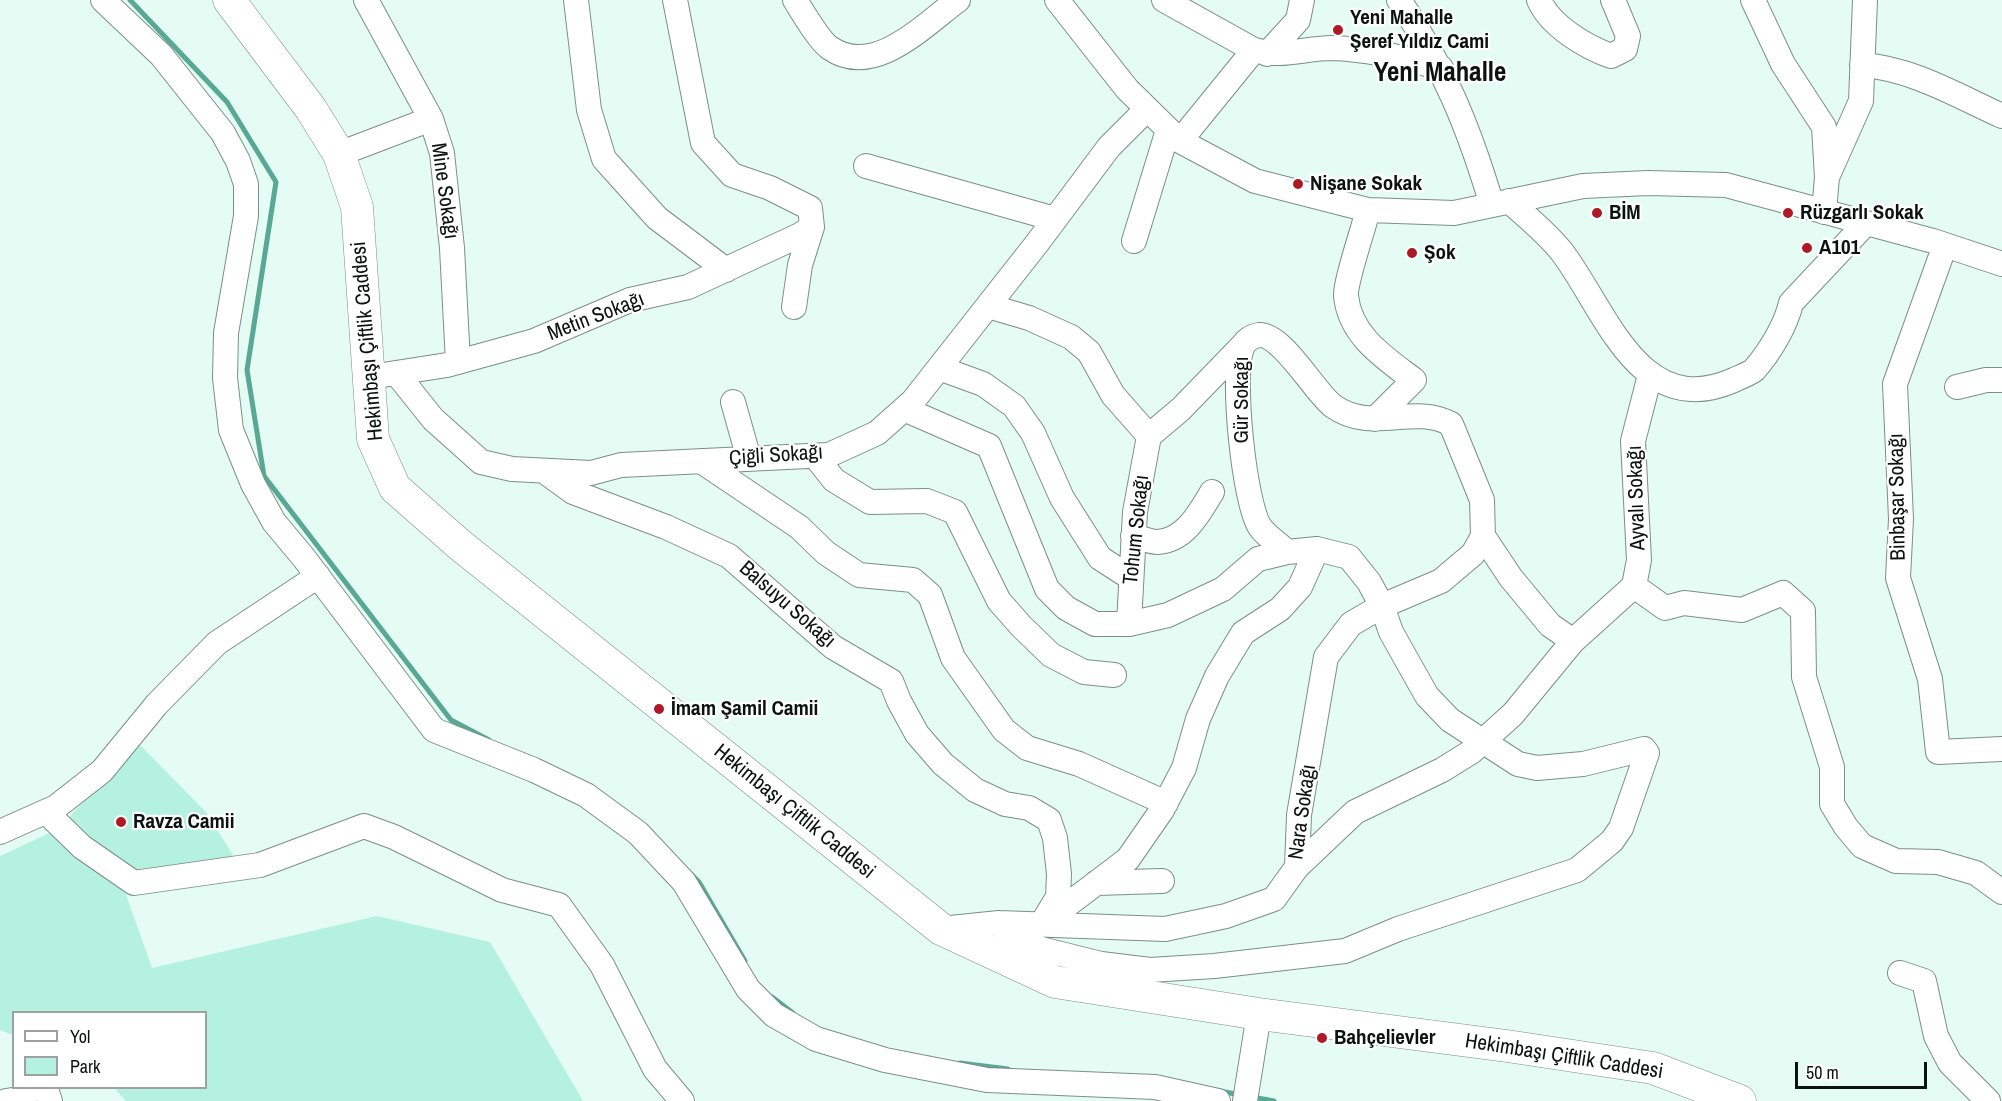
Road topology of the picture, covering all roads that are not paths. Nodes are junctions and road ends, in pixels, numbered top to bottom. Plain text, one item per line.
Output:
1 (103, 0) edge
2 (229, 0) edge
3 (366, 0) edge
4 (576, 0) edge
5 (675, 0) edge
6 (795, 0) edge
7 (958, 0) edge
8 (1057, 0) edge
9 (1164, 0) edge
10 (1302, 0) edge
11 (1399, 0) edge
12 (1539, 0) edge
13 (1613, 0) edge
14 (1753, 0) edge
15 (1772, 0) edge
16 (1865, 0) edge
17 (1767, 30) junction
18 (1261, 52) junction
19 (1862, 65) junction
20 (1442, 68) junction
21 (1147, 109) junction
22 (2002, 116) edge
23 (431, 119) junction
24 (1174, 136) junction
25 (339, 154) junction
26 (866, 166) dead end
27 (1827, 177) junction
28 (1500, 203) junction
29 (1368, 210) junction
30 (1824, 212) junction
31 (1056, 219) junction
32 (1866, 224) junction
33 (812, 227) junction
34 (1134, 241) dead end
35 (1945, 245) junction
36 (2002, 264) edge
37 (726, 270) junction
38 (988, 306) junction
39 (794, 307) dead end
40 (1243, 345) junction
41 (458, 362) junction
42 (939, 368) junction
43 (383, 375) junction
44 (1650, 375) junction
45 (2002, 380) edge
46 (1958, 387) dead end
47 (733, 402) dead end
48 (904, 409) junction
49 (1375, 419) junction
50 (1149, 436) junction
51 (815, 456) junction
52 (749, 459) junction
53 (701, 461) junction
54 (544, 471) junction
55 (1212, 492) dead end
56 (1134, 537) junction
57 (1483, 537) junction
58 (1317, 549) junction
59 (1287, 552) junction
60 (318, 576) junction
61 (1131, 578) junction
62 (1634, 586) junction
63 (1382, 606) junction
64 (1129, 624) junction
65 (1574, 641) junction
66 (1114, 675) dead end
67 (1485, 740) junction
68 (2002, 749) edge
69 (1166, 803) junction
70 (46, 812) junction
71 (0, 832) edge
72 (1297, 867) junction
73 (1162, 881) dead end
74 (1096, 883) junction
75 (2002, 892) edge
76 (999, 923) junction
77 (1041, 925) junction
78 (941, 929) junction
79 (1900, 973) dead end
80 (1260, 1014) junction
81 (26, 1095) edge
82 (1246, 1095) edge
83 (50, 1101) edge
84 (682, 1101) edge
85 (1218, 1101) edge
86 (1740, 1101) edge
87 (1989, 1101) edge

1 - 60 street
2 - 25 main road, Hekimbaşı Çiftlik Caddesi
3 - 23 street, Mine Sokağı
4 - 37 street
5 - 33 street
6 - 7 street
8 - 21 street
9 - 18 street
10 - 18 street
11 - 20 street
12 - 13 street
14 - 17 street
15 - 17 street
16 - 19 street
17 - 27 street
18 - 20 street
18 - 24 street
19 - 22 street
19 - 27 street
20 - 28 street
21 - 24 street
21 - 31 street, Çiğli Sokağı
23 - 25 street
23 - 41 street, Mine Sokağı
24 - 29 street
24 - 34 street
25 - 43 main road, Hekimbaşı Çiftlik Caddesi
26 - 31 street
27 - 30 street
28 - 29 street
28 - 30 street
28 - 44 street
29 - 49 street
30 - 32 street
31 - 38 street, Çiğli Sokağı
32 - 35 street
32 - 44 street
33 - 37 street, Metin Sokağı
33 - 39 street
35 - 36 street
35 - 68 street, Binbaşar Sokağı
37 - 41 street, Metin Sokağı
38 - 42 street, Çiğli Sokağı
38 - 50 street
40 - 49 street, Gür Sokağı
40 - 50 street
40 - 59 street, Gür Sokağı
41 - 43 street, Metin Sokağı
42 - 48 street, Çiğli Sokağı
42 - 61 street
43 - 54 street, Çiğli Sokağı
43 - 78 main road, Hekimbaşı Çiftlik Caddesi
44 - 62 street, Ayvalı Sokağı
45 - 46 street
47 - 52 street
48 - 51 street, Çiğli Sokağı
48 - 64 street
49 - 57 street, Gür Sokağı
50 - 56 street, Tohum Sokağı
51 - 52 street, Çiğli Sokağı
51 - 66 street
52 - 53 street, Çiğli Sokağı
53 - 54 street, Çiğli Sokağı
53 - 69 street
54 - 77 street, Balsuyu Sokağı
55 - 56 street
56 - 61 street, Tohum Sokağı
57 - 63 street, Nara Sokağı
57 - 65 street
58 - 59 street
58 - 63 street
58 - 69 street
59 - 64 street
60 - 70 street
60 - 85 street
61 - 64 street, Tohum Sokağı
62 - 65 street
62 - 75 street
63 - 67 street
63 - 72 street, Nara Sokağı
65 - 67 street
67 - 72 street
67 - 76 street
69 - 74 street
70 - 71 street
70 - 84 street
72 - 77 street, Nara Sokağı
73 - 74 street
74 - 77 street
76 - 77 street, Nara Sokağı
76 - 78 street, Nara Sokağı
78 - 80 main road, Hekimbaşı Çiftlik Caddesi
79 - 87 street
80 - 82 street
80 - 86 main road, Hekimbaşı Çiftlik Caddesi
81 - 83 street

